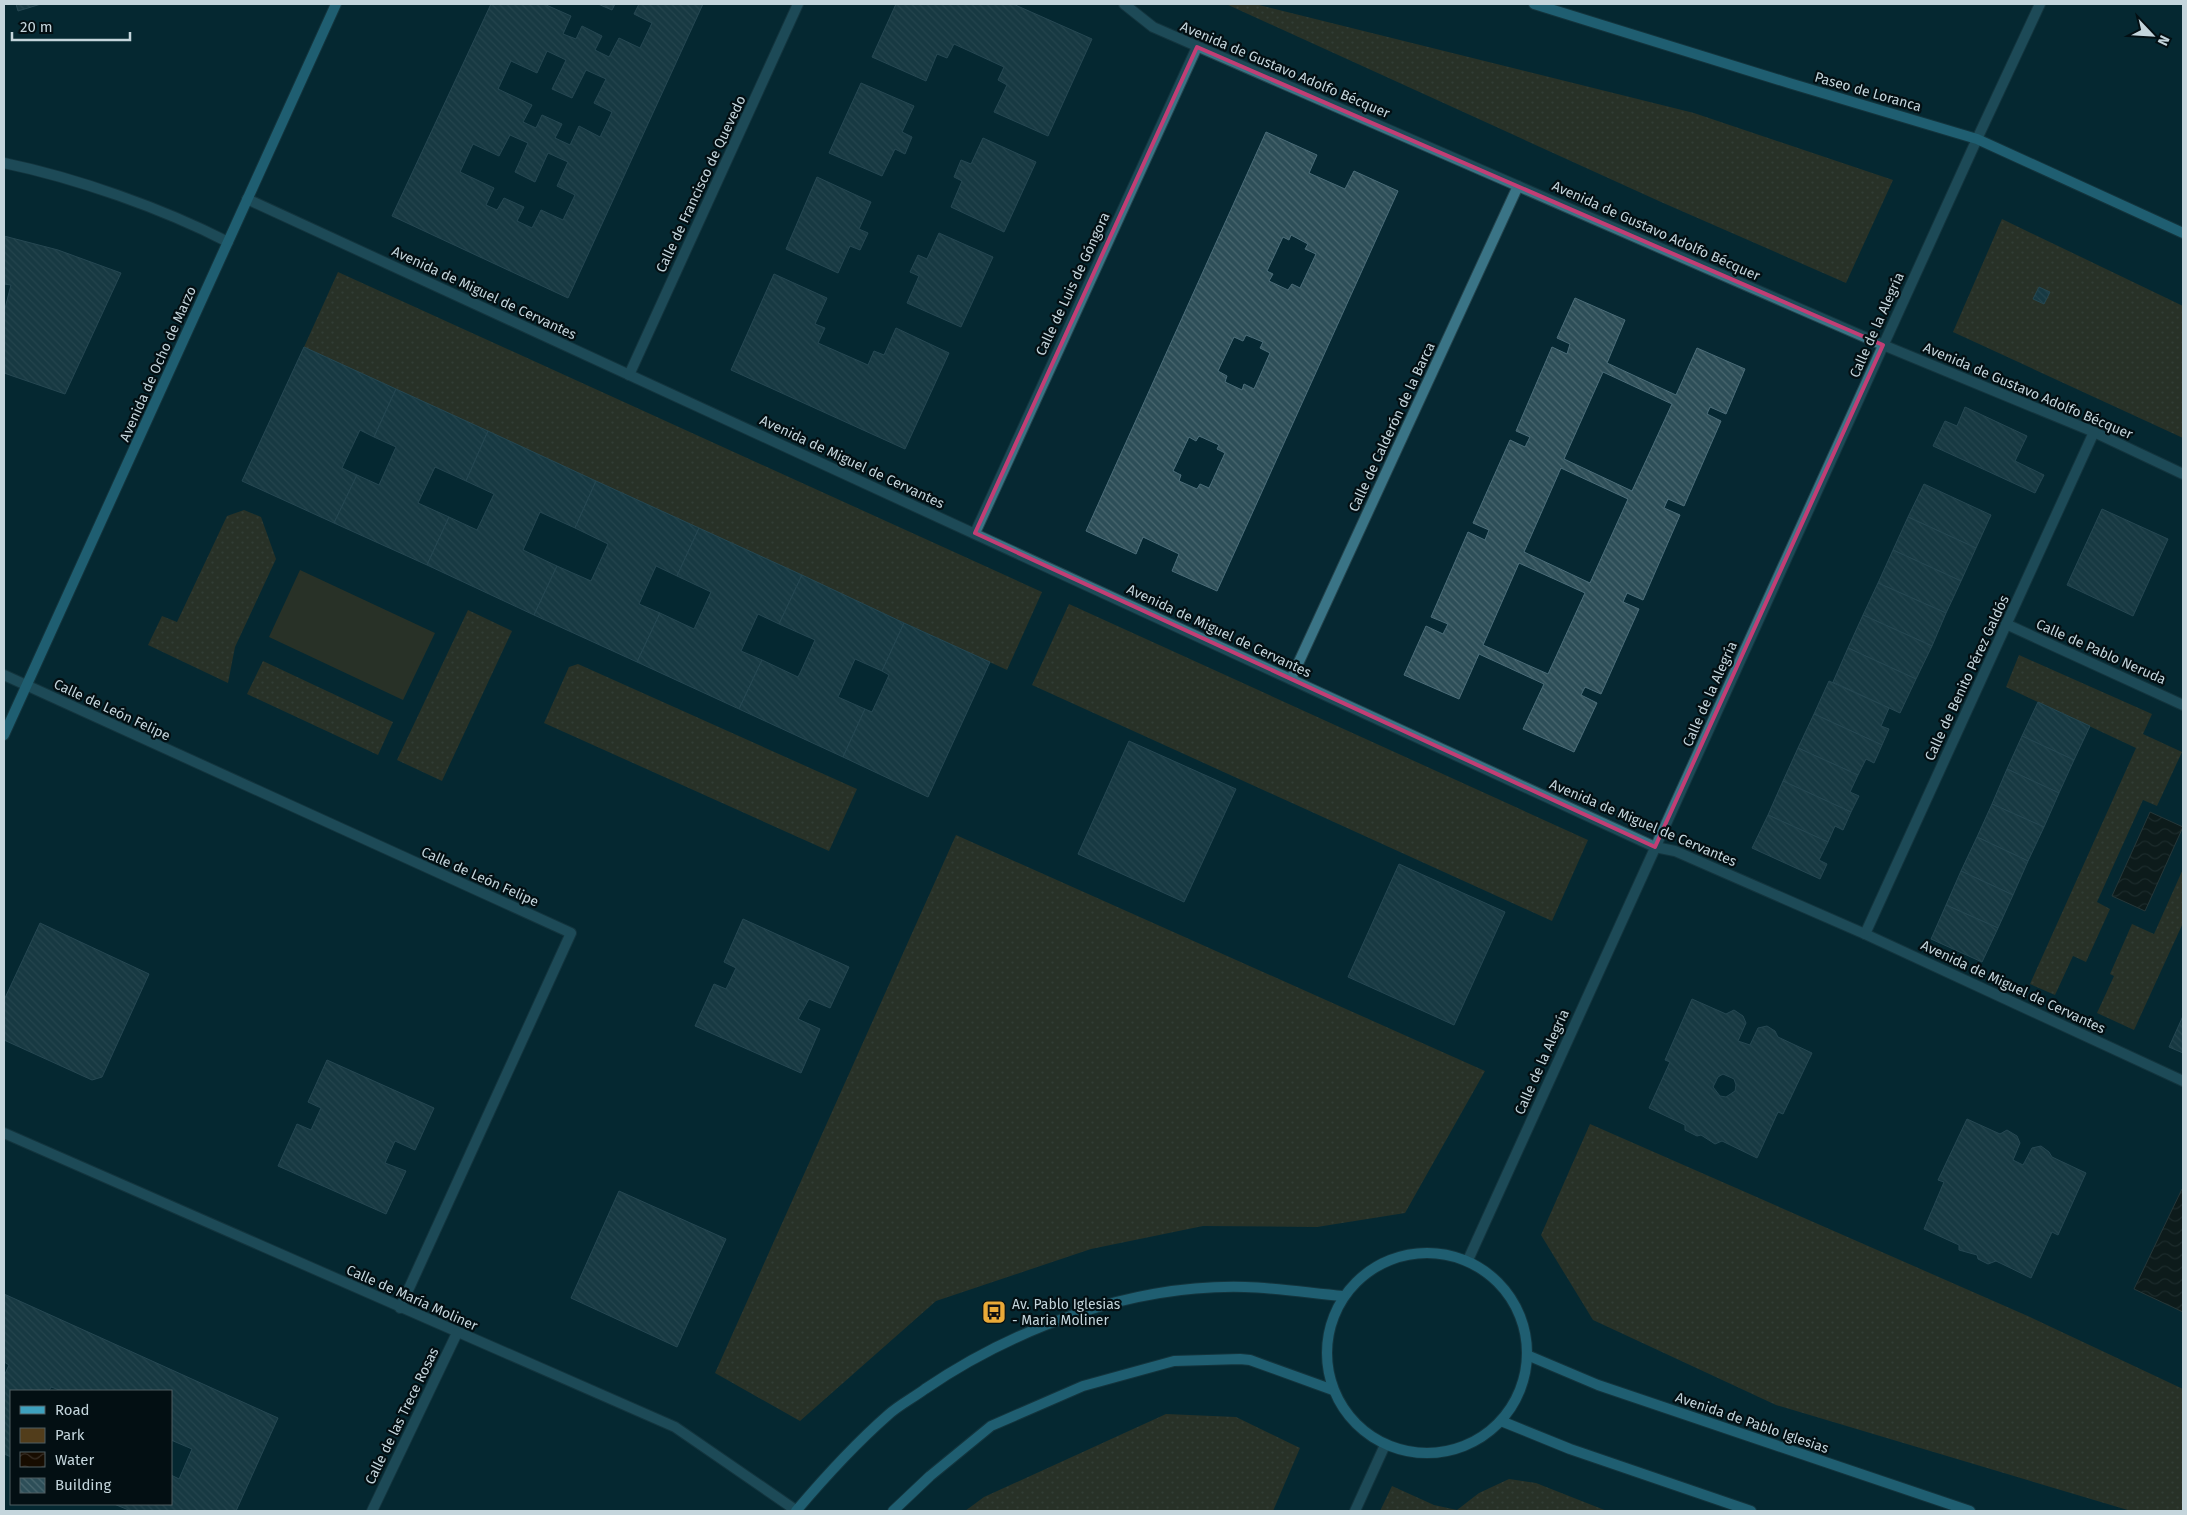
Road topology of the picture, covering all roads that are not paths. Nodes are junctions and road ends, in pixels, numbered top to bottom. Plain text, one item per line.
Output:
1 (336, 4) edge
2 (798, 4) edge
3 (1124, 4) edge
4 (1534, 4) edge
5 (2040, 4) edge
6 (1197, 47) junction
7 (1977, 139) junction
8 (4, 163) edge
9 (1518, 186) junction
10 (247, 199) junction
11 (2183, 233) edge
12 (228, 242) junction
13 (1883, 345) junction
14 (629, 375) junction
15 (2094, 432) junction
16 (2183, 474) edge
17 (975, 533) junction
18 (2006, 624) junction
19 (4, 675) edge
20 (1290, 679) junction
21 (26, 686) junction
22 (2183, 705) edge
23 (4, 735) edge
24 (1655, 847) junction
25 (1864, 934) junction
26 (2183, 1081) edge
27 (4, 1133) edge
28 (1468, 1260) junction
29 (1343, 1296) junction
30 (400, 1308) junction
31 (457, 1333) junction
32 (1528, 1355) junction
33 (1333, 1390) junction
34 (1501, 1421) junction
35 (1385, 1445) junction
36 (372, 1511) edge
37 (796, 1511) edge
38 (893, 1511) edge
39 (1355, 1511) edge
40 (1751, 1511) edge
41 (1970, 1511) edge

1 - 10 main road, Avenida de Ocho de Marzo
2 - 14 street, Calle de Francisco de Quevedo
3 - 6 street, Avenida de Gustavo Adolfo Bécquer
4 - 7 main road, Paseo de Loranca
5 - 7 street, Calle de la Alegría
6 - 9 street, Avenida de Gustavo Adolfo Bécquer
6 - 17 street, Calle de Luis de Góngora
7 - 11 main road, Paseo de Loranca
7 - 13 street, Calle de la Alegría
8 - 12 street
9 - 13 street, Avenida de Gustavo Adolfo Bécquer
9 - 20 street, Calle de Calderón de la Barca
10 - 12 main road, Avenida de Ocho de Marzo
10 - 14 street, Avenida de Miguel de Cervantes
12 - 21 main road, Avenida de Ocho de Marzo
13 - 15 street, Avenida de Gustavo Adolfo Bécquer
13 - 24 street, Calle de la Alegría
14 - 17 street, Avenida de Miguel de Cervantes
15 - 16 street, Avenida de Gustavo Adolfo Bécquer
15 - 18 street, Calle de Benito Pérez Galdós
17 - 20 street, Avenida de Miguel de Cervantes
18 - 22 street, Calle de Pablo Neruda
18 - 25 street, Calle de Benito Pérez Galdós
19 - 21 street, Calle de León Felipe
20 - 24 street, Avenida de Miguel de Cervantes
21 - 23 main road, Avenida de Ocho de Marzo
21 - 30 street, Calle de León Felipe
24 - 25 street, Avenida de Miguel de Cervantes
24 - 28 street, Calle de la Alegría
25 - 26 street, Avenida de Miguel de Cervantes
27 - 30 street, Calle de María Moliner
28 - 29 main road
28 - 32 main road
29 - 33 main road
29 - 37 main road
30 - 31 street, Calle de María Moliner
31 - 36 street, Calle de las Trece Rosas
31 - 37 street, Calle de María Moliner
32 - 34 main road
32 - 41 main road, Avenida de Pablo Iglesias
33 - 35 main road
33 - 38 main road
34 - 35 main road
34 - 40 main road
35 - 39 street

